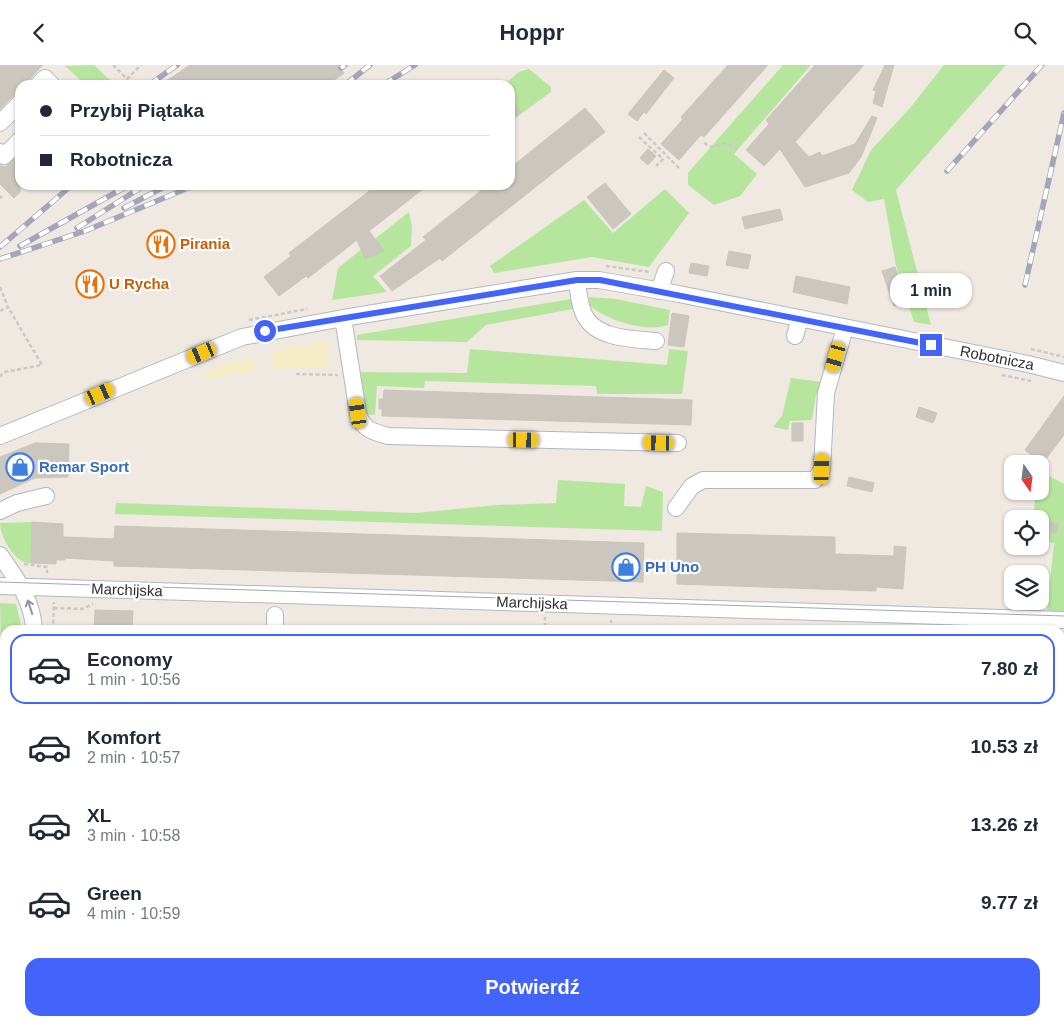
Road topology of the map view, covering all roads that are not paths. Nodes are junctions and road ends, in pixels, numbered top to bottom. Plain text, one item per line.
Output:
1 (15, 108) edge
2 (0, 123) edge
3 (15, 145) edge
4 (0, 152) edge
5 (577, 280) junction
6 (343, 318) junction
7 (800, 319) junction
8 (845, 328) junction
9 (795, 336) dead end
10 (656, 341) dead end
11 (1064, 373) edge
12 (0, 436) edge
13 (678, 443) dead end
14 (46, 496) dead end
15 (676, 508) dead end
16 (0, 511) edge
17 (0, 555) edge
18 (0, 586) edge
19 (21, 586) junction
20 (1064, 620) edge
21 (33, 625) edge

1 - 2 street
3 - 4 street
5 - 6 street, Robotnicza
5 - 7 street, Robotnicza
5 - 10 street
6 - 12 street, Robotnicza
6 - 13 street
7 - 8 street, Robotnicza
7 - 9 street
8 - 11 street, Robotnicza
8 - 15 street
14 - 16 street
17 - 19 street
18 - 19 street, Marchijska
19 - 20 street, Marchijska
21 -> 19 street

